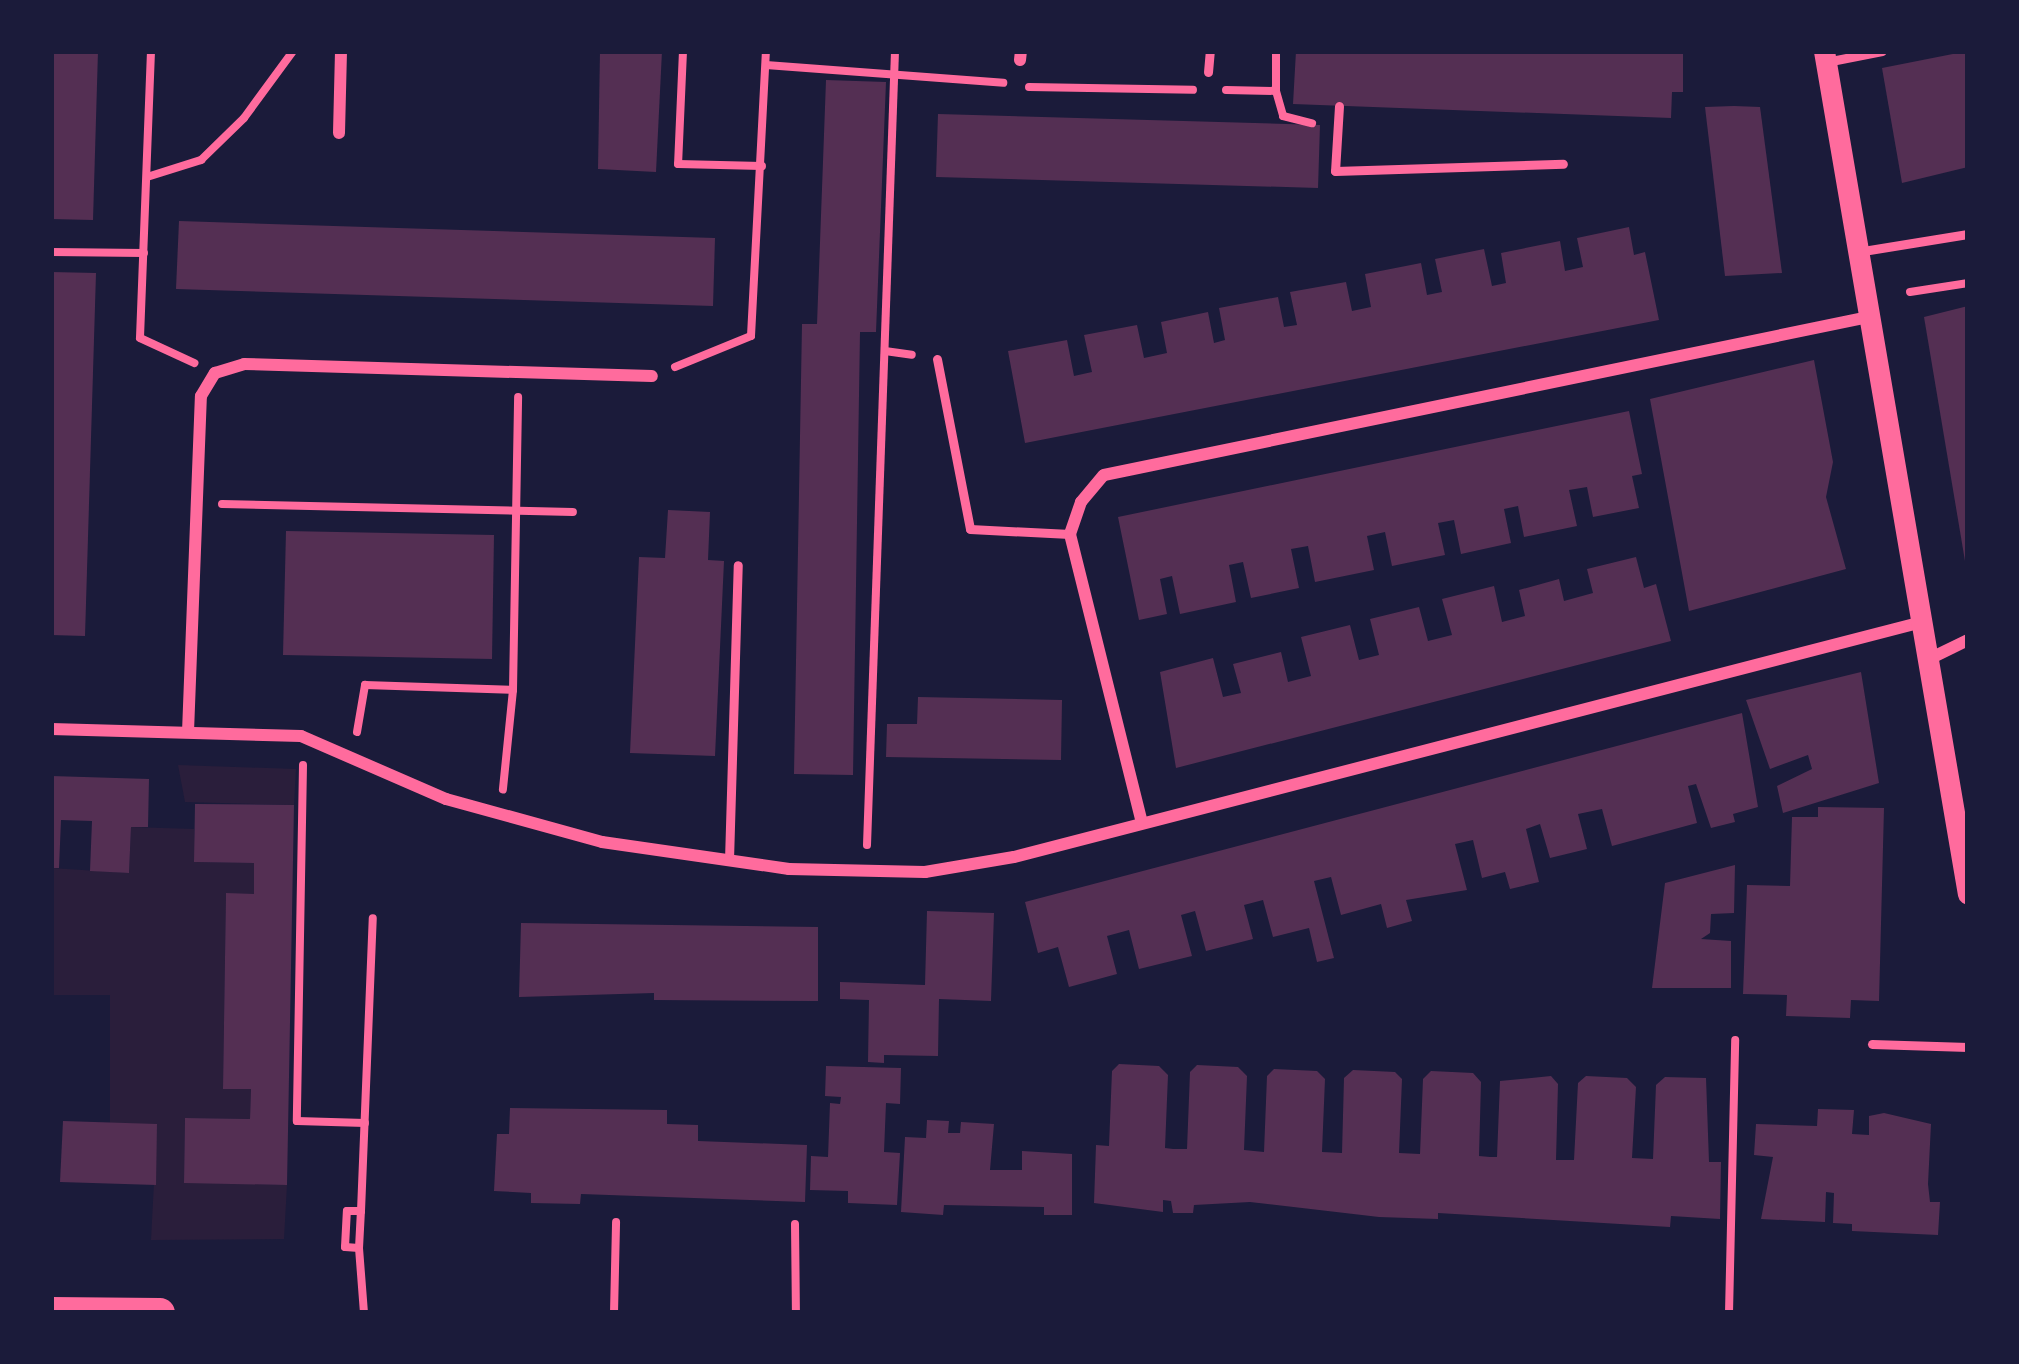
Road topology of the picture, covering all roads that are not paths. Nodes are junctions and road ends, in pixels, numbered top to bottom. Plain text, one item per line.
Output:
1 (341, 51) edge
2 (1210, 51) edge
3 (1882, 51) edge
4 (1825, 56) edge
5 (1208, 72) dead end
6 (1340, 106) dead end
7 (339, 133) dead end
8 (1563, 164) dead end
9 (1968, 233) edge
10 (1863, 251) junction
11 (1874, 316) junction
12 (938, 359) dead end
13 (652, 376) road end
14 (1070, 534) junction
15 (739, 565) dead end
16 (1923, 622) junction
17 (1968, 640) edge
18 (1929, 658) junction
19 (51, 729) edge
20 (188, 732) junction
21 (1142, 823) junction
22 (729, 860) junction
23 (1968, 890) edge
24 (1872, 1045) dead end
25 (1968, 1047) edge
26 (51, 1312) edge
27 (160, 1313) edge

1 - 7 street
2 - 5 lane
3 - 4 lane
4 - 10 street
6 - 8 lane
9 - 10 lane
10 - 11 street
11 - 14 street
11 - 16 street
12 - 14 lane
13 - 20 street
14 - 21 street
15 - 22 lane
16 - 18 street
16 - 21 street
17 - 18 street
18 - 23 street
19 - 20 street
20 - 22 street
21 - 22 street
24 - 25 lane
26 - 27 main road

